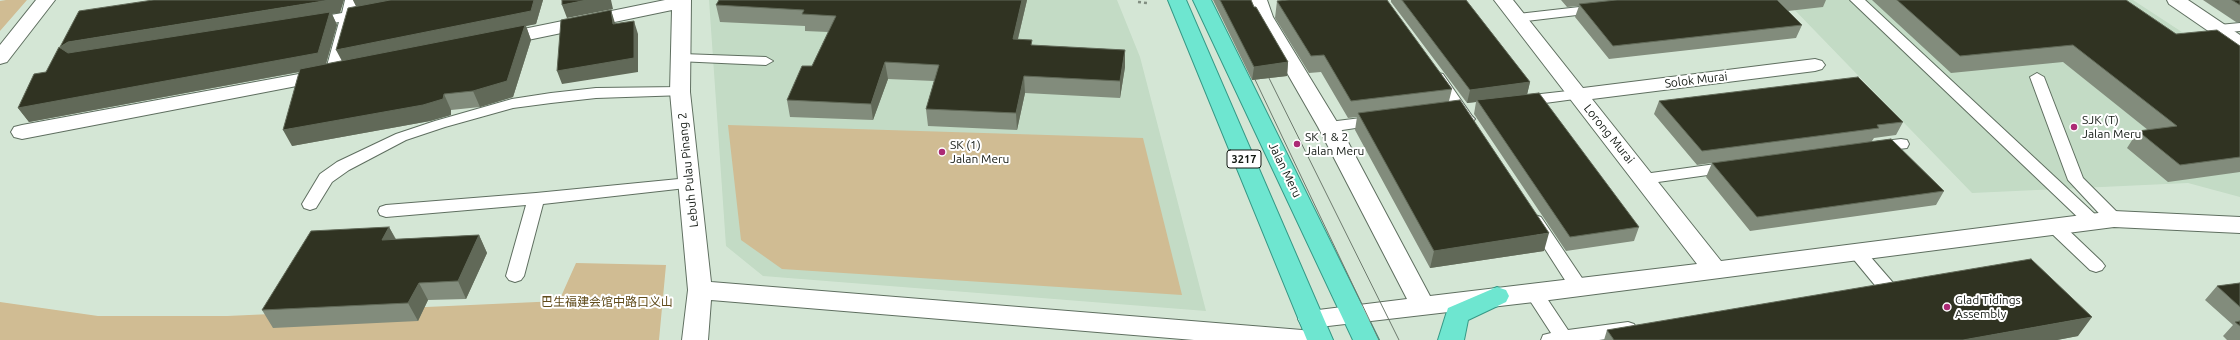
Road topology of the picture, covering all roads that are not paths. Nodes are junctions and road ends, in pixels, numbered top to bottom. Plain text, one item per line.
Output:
1 (46, 0) edge
2 (352, 0) edge
3 (1177, 0) edge
4 (1202, 0) edge
5 (1258, 0) edge
6 (1503, 0) edge
7 (1857, 0) edge
8 (2176, 0) edge
9 (682, 1) edge
10 (1612, 8) edge
11 (378, 11) edge
12 (349, 17) junction
13 (1518, 18) junction
14 (302, 24) edge
15 (2240, 27) edge
16 (2218, 29) junction
17 (480, 43) edge
18 (2240, 44) edge
19 (0, 58) edge
20 (682, 58) junction
21 (766, 61) dead end
22 (1428, 64) edge
23 (1815, 65) dead end
24 (355, 69) edge
25 (332, 74) junction
26 (2038, 76) dead end
27 (680, 92) junction
28 (1577, 95) junction
29 (1507, 103) edge
30 (1476, 107) edge
31 (1461, 109) junction
32 (1445, 111) edge
33 (1391, 119) edge
34 (1329, 127) junction
35 (1474, 129) edge
36 (22, 132) dead end
37 (1901, 144) dead end
38 (1862, 149) edge
39 (1745, 165) edge
40 (1644, 179) junction
41 (689, 183) junction
42 (536, 199) junction
43 (310, 204) dead end
44 (1526, 207) edge
45 (386, 211) dead end
46 (2104, 221) junction
47 (2240, 225) edge
48 (2054, 227) junction
49 (1856, 251) junction
50 (2096, 266) dead end
51 (1714, 269) junction
52 (515, 276) dead end
53 (1578, 286) junction
54 (700, 290) junction
55 (1534, 293) junction
56 (1866, 294) edge
57 (1497, 296) junction
58 (1424, 305) junction
59 (1354, 314) junction
60 (1641, 327) edge
61 (1311, 333) edge
62 (1560, 339) edge
63 (695, 340) edge
64 (1366, 340) edge
65 (1451, 340) edge

1 - 19 street
2 - 12 lane
3 - 61 highway, 3217
4 - 59 highway, Jalan Meru / 3217
5 - 34 street
6 - 13 street, Lorong Murai
7 - 46 lane
8 - 16 street
9 - 17 street
9 - 20 street, Lebuh Pulau Pinang 2
10 - 13 lane
11 - 12 lane
12 - 14 lane
12 - 25 lane
13 - 28 street, Lorong Murai
15 - 16 lane
16 - 18 street
20 - 21 lane
20 - 27 street, Lebuh Pulau Pinang 2
22 - 31 lane
23 - 28 street, Solok Murai
24 - 25 street
25 - 36 street
26 - 46 lane
27 - 41 street, Lebuh Pulau Pinang 2
27 - 43 lane
28 - 29 lane
28 - 40 street, Lorong Murai
30 - 31 lane
31 - 32 lane
31 - 35 lane
33 - 34 lane
34 - 58 street
37 - 38 lane
39 - 40 lane
40 - 51 street, Lorong Murai
41 - 42 lane
41 - 54 street, Lebuh Pulau Pinang 2
42 - 45 lane
42 - 52 lane
44 - 53 lane
46 - 47 street
46 - 48 street
48 - 49 street
48 - 50 lane
49 - 51 street
49 - 56 lane
51 - 53 street
53 - 55 street
54 - 61 street
54 - 63 street, Lebuh Pulau Pinang 2
55 - 57 street
55 - 62 lane
57 - 58 street
57 - 65 highway
58 - 59 street
59 - 61 street
59 - 64 highway, Jalan Meru / 3217
60 - 62 lane

